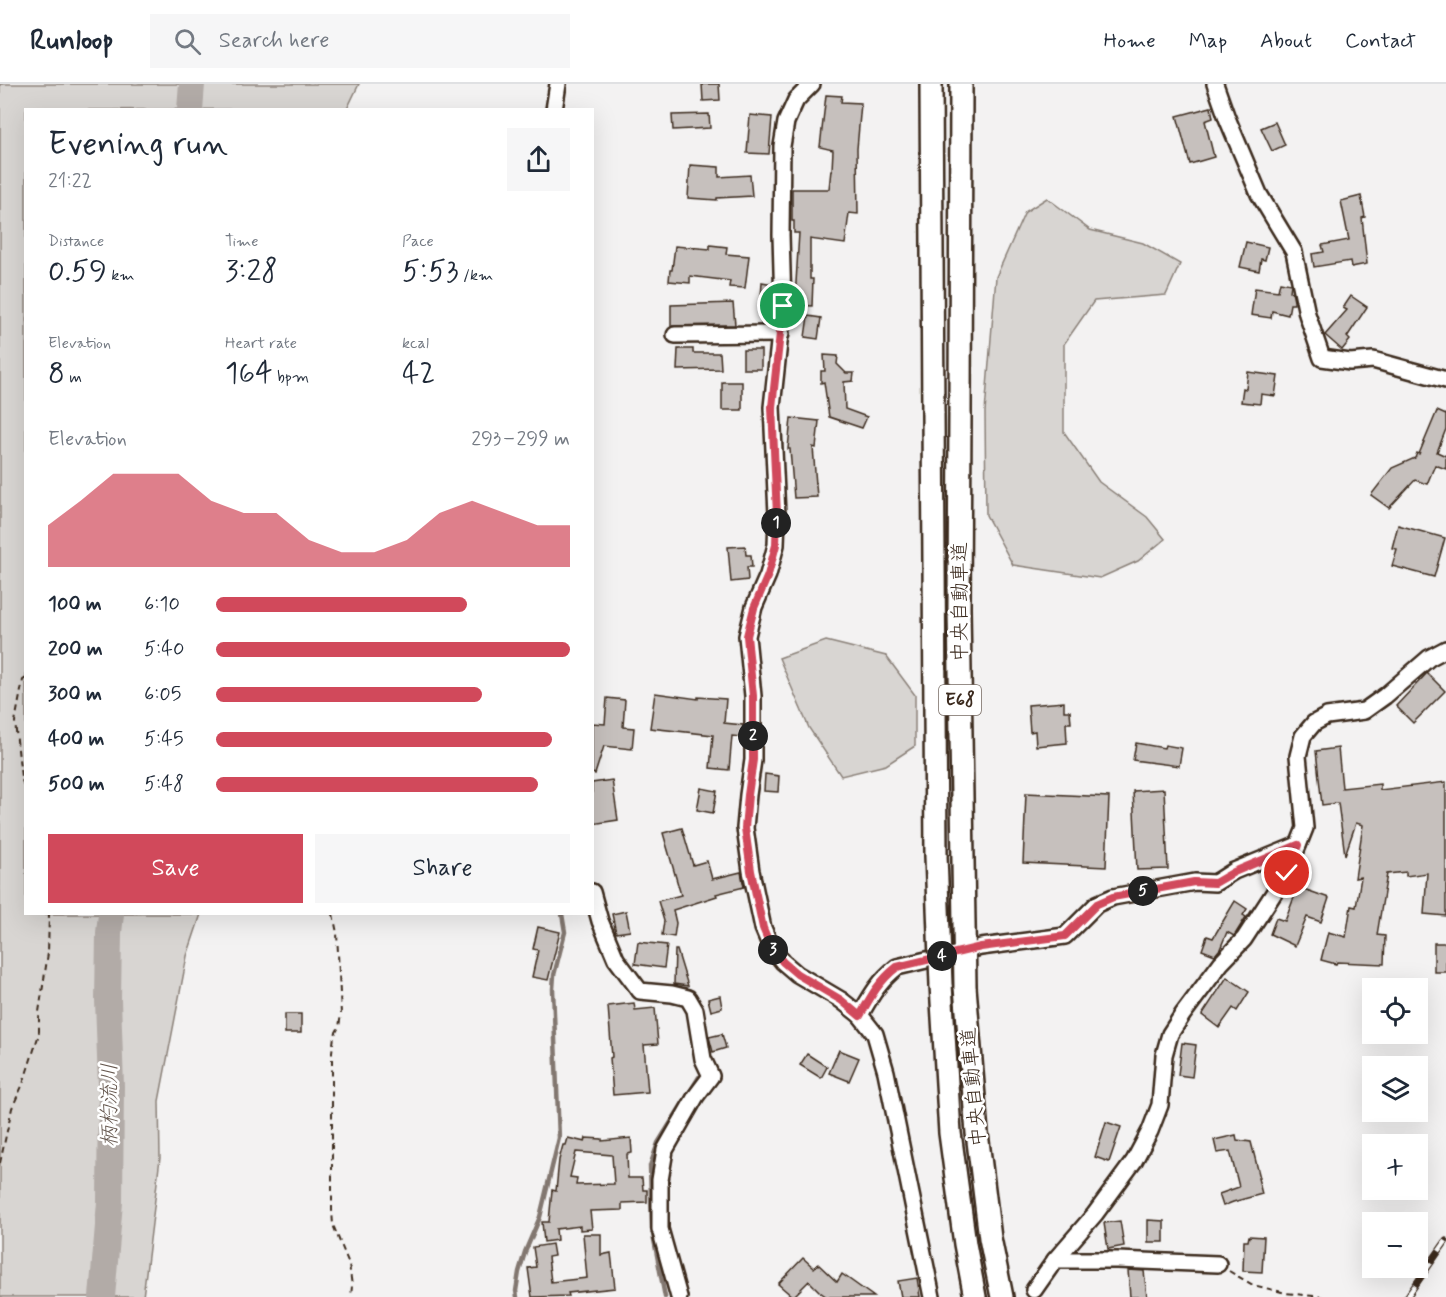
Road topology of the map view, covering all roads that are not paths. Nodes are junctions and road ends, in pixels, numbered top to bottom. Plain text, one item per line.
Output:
1 (558, 84) edge
2 (812, 84) edge
3 (930, 84) edge
4 (961, 84) edge
5 (1215, 84) edge
6 (554, 108) edge
7 (781, 334) junction
8 (675, 335) dead end
9 (1446, 380) edge
10 (1446, 649) edge
11 (1298, 845) junction
12 (594, 899) edge
13 (860, 1016) junction
14 (1055, 1260) junction
15 (1218, 1264) road end
16 (1034, 1290) dead end
17 (679, 1297) edge
18 (932, 1297) edge
19 (975, 1297) edge
20 (1002, 1297) edge

1 - 6 street
2 - 7 street
3 - 19 highway, 中央自動車道 / E68, bridge
4 - 20 highway, 中央自動車道 / E68, bridge
5 - 9 street
7 - 8 street
7 - 13 street
10 - 11 street
11 - 13 street
11 - 14 street
12 - 17 street
13 - 18 street
14 - 15 street
14 - 16 street

